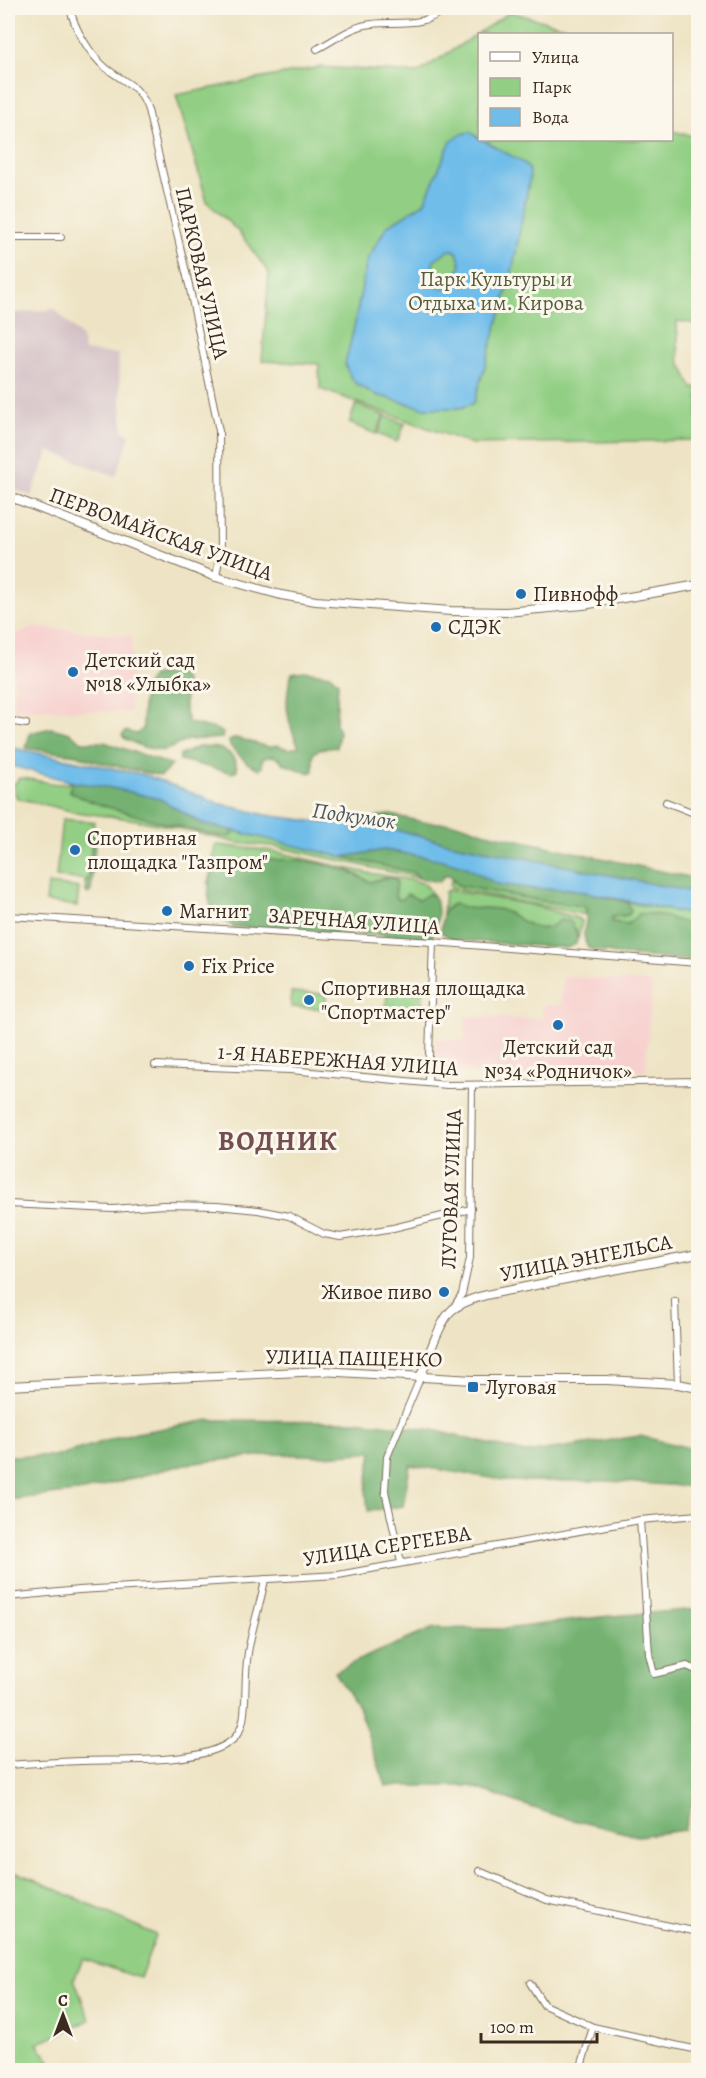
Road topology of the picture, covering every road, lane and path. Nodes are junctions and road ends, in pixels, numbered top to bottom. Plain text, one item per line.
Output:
1 (70, 8) edge
2 (443, 8) edge
3 (317, 49) dead end
4 (8, 237) edge
5 (60, 237) dead end
6 (8, 496) edge
7 (216, 577) junction
8 (699, 585) edge
9 (8, 721) edge
10 (26, 724) dead end
11 (666, 802) dead end
12 (699, 813) edge
13 (8, 916) edge
14 (433, 942) junction
15 (699, 963) edge
16 (155, 1065) dead end
17 (699, 1081) edge
18 (428, 1083) junction
19 (472, 1085) junction
20 (8, 1204) edge
21 (471, 1209) junction
22 (699, 1254) edge
23 (463, 1289) junction
24 (481, 1298) junction
25 (675, 1301) dead end
26 (451, 1311) junction
27 (421, 1376) junction
28 (678, 1384) junction
29 (8, 1386) edge
30 (699, 1388) edge
31 (699, 1515) edge
32 (640, 1520) junction
33 (401, 1562) junction
34 (265, 1580) junction
35 (8, 1597) edge
36 (699, 1671) edge
37 (8, 1765) edge
38 (479, 1871) dead end
39 (699, 1932) edge
40 (530, 1983) dead end
41 (593, 2026) junction
42 (699, 2050) edge
43 (580, 2070) edge

1 - 7 street, ПАРКОВАЯ УЛИЦА
2 - 3 street
4 - 5 street
6 - 7 street, ПЕРВОМАЙСКАЯ УЛИЦА
7 - 8 street, ПЕРВОМАЙСКАЯ УЛИЦА
9 - 10 street
11 - 12 street
13 - 14 street, ЗАРЕЧНАЯ УЛИЦА
14 - 15 street, ЗАРЕЧНАЯ УЛИЦА
14 - 18 street, ЛУГОВАЯ УЛИЦА
16 - 18 street, 1-Я НАБЕРЕЖНАЯ УЛИЦА
17 - 19 street, 1-Я НАБЕРЕЖНАЯ УЛИЦА
18 - 19 street, 1-Я НАБЕРЕЖНАЯ УЛИЦА
19 - 21 street, ЛУГОВАЯ УЛИЦА
20 - 21 street
21 - 23 street, ЛУГОВАЯ УЛИЦА
22 - 24 street, УЛИЦА ЭНГЕЛЬСА
23 - 24 street, УЛИЦА ЭНГЕЛЬСА
23 - 26 street, ЛУГОВАЯ УЛИЦА
24 - 26 street, УЛИЦА ЭНГЕЛЬСА
25 - 28 street
26 - 27 street, ЛУГОВАЯ УЛИЦА
27 - 28 street, УЛИЦА ПАЩЕНКО
27 - 29 street, УЛИЦА ПАЩЕНКО
27 - 33 street, ЛУГОВАЯ УЛИЦА
28 - 30 street, УЛИЦА ПАЩЕНКО
31 - 32 street, УЛИЦА СЕРГЕЕВА
32 - 33 street, УЛИЦА СЕРГЕЕВА
32 - 36 street
33 - 34 street, УЛИЦА СЕРГЕЕВА
34 - 35 street, УЛИЦА СЕРГЕЕВА
34 - 37 street
38 - 39 street
40 - 41 street
41 - 42 street
41 - 43 street

